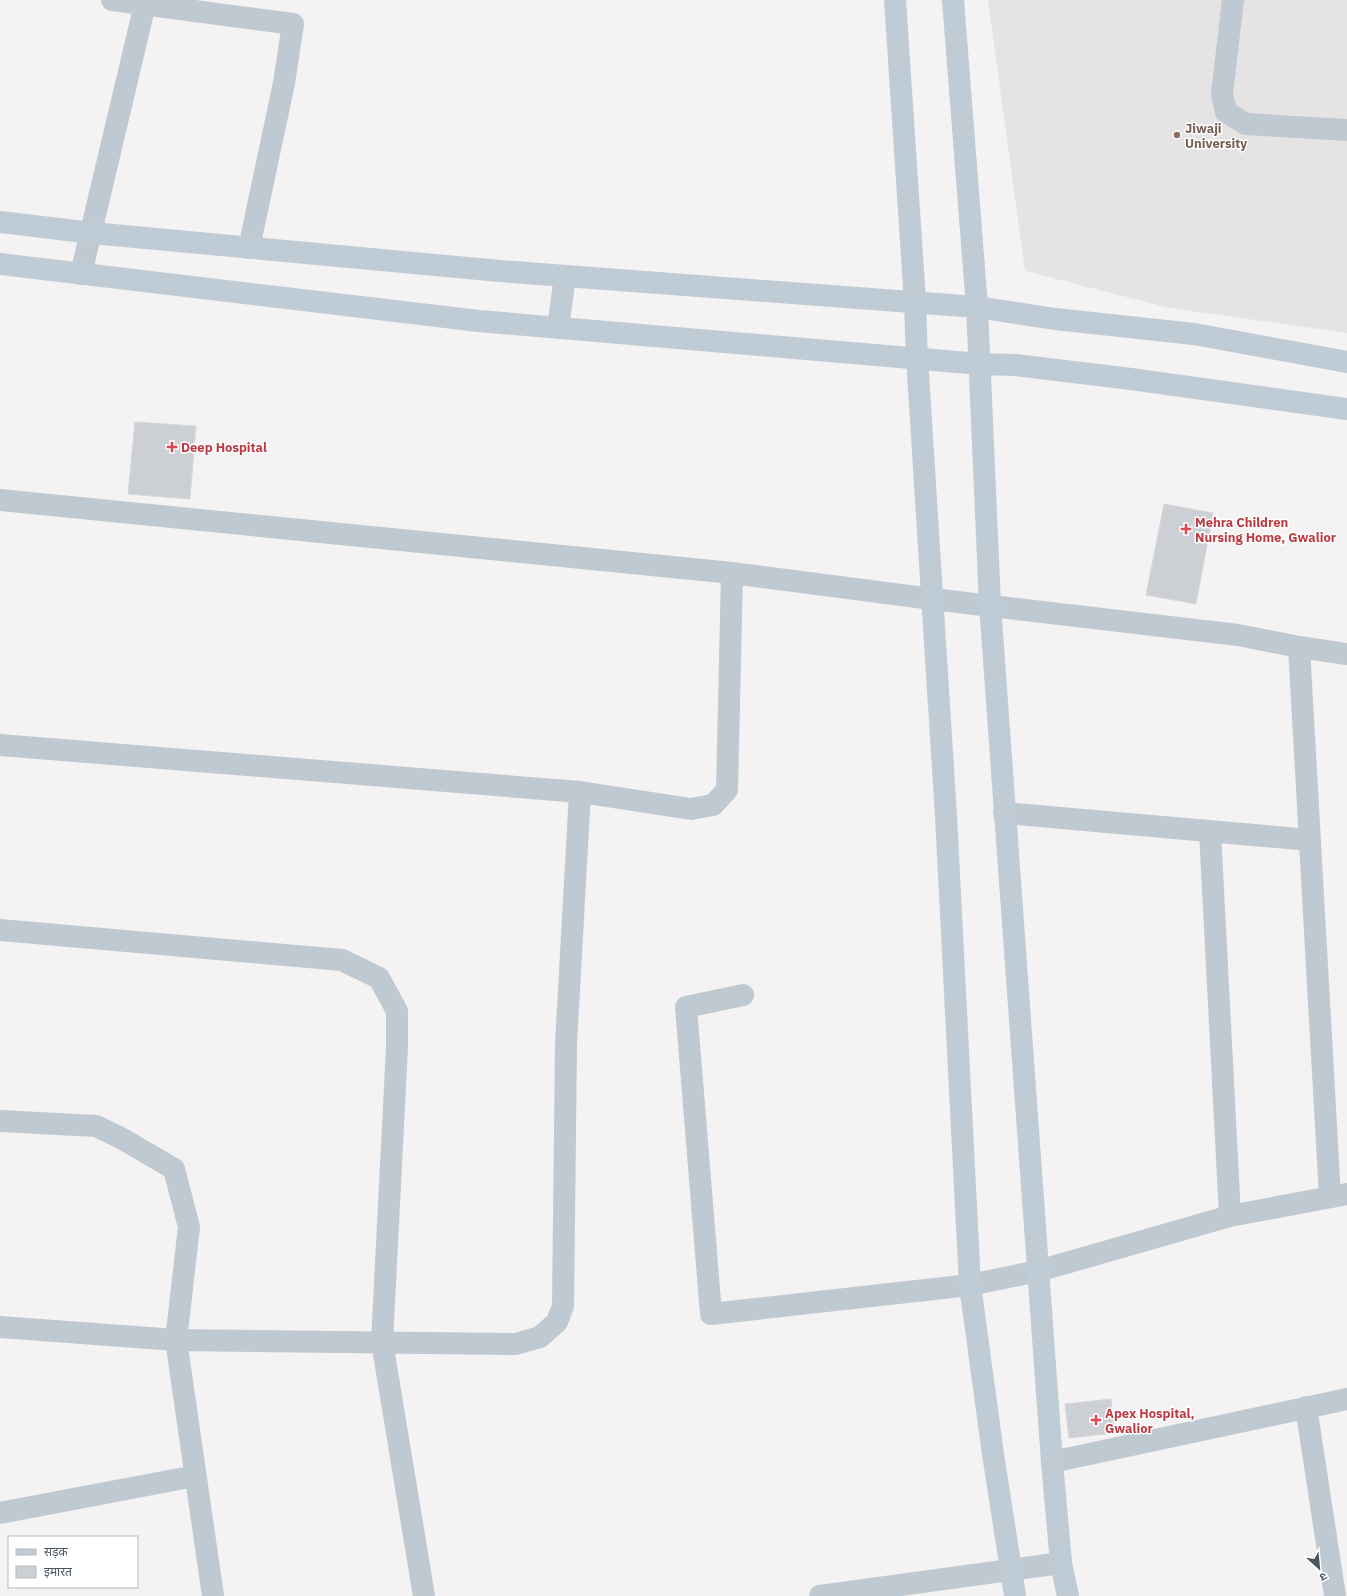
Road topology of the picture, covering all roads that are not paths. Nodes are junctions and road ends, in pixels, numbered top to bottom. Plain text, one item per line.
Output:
1 (112, 0) edge
2 (894, 0) edge
3 (954, 0) edge
4 (1233, 0) edge
5 (146, 2) edge
6 (1347, 130) edge
7 (0, 222) edge
8 (92, 233) junction
9 (249, 248) junction
10 (0, 264) edge
11 (81, 274) junction
12 (565, 276) junction
13 (915, 301) junction
14 (977, 307) junction
15 (558, 328) junction
16 (917, 358) junction
17 (1347, 362) edge
18 (980, 364) junction
19 (1347, 409) edge
20 (0, 500) edge
21 (732, 573) junction
22 (932, 599) junction
23 (990, 605) junction
24 (1299, 647) junction
25 (1347, 654) edge
26 (0, 745) edge
27 (580, 792) junction
28 (1004, 813) junction
29 (1210, 832) junction
30 (1310, 840) junction
31 (0, 930) edge
32 (743, 994) dead end
33 (0, 1121) edge
34 (1338, 1195) edge
35 (1230, 1216) junction
36 (1038, 1271) junction
37 (970, 1285) junction
38 (0, 1327) edge
39 (176, 1340) junction
40 (382, 1342) junction
41 (1347, 1399) edge
42 (1306, 1407) junction
43 (1052, 1462) junction
44 (195, 1476) junction
45 (0, 1512) edge
46 (1061, 1563) junction
47 (1011, 1570) junction
48 (1347, 1594) edge
49 (213, 1596) edge
50 (424, 1596) edge
51 (820, 1596) edge
52 (1015, 1596) edge
53 (1068, 1596) edge
54 (1335, 1596) edge
55 (1339, 1596) edge

1 - 5 street
2 - 13 main road
3 - 14 main road
4 - 6 street
5 - 8 street
5 - 9 street
7 - 8 main road
8 - 9 main road
8 - 11 street
9 - 12 main road
10 - 11 main road
11 - 15 main road
12 - 13 main road
12 - 15 main road
13 - 14 main road
13 - 16 main road
14 - 17 main road
14 - 18 main road
15 - 16 main road
16 - 18 main road
16 - 22 main road
18 - 19 main road
18 - 23 main road
20 - 21 street
21 - 22 street
21 - 27 street
22 - 23 street
22 - 37 main road
23 - 24 street
23 - 28 main road
24 - 25 street
24 - 30 street
26 - 27 street
27 - 40 street
28 - 29 street
28 - 36 main road
29 - 30 street
29 - 35 street
30 - 34 street
31 - 40 street
32 - 37 street
33 - 39 street
34 - 35 street
35 - 36 street
36 - 37 street
36 - 43 main road
37 - 47 main road
38 - 39 street
39 - 40 street
39 - 44 street
40 - 50 street
41 - 42 street
42 - 43 street
42 - 54 street
43 - 46 main road
44 - 45 street
44 - 49 street
46 - 47 street
46 - 53 main road
47 - 51 street
47 - 52 main road
48 - 55 street

